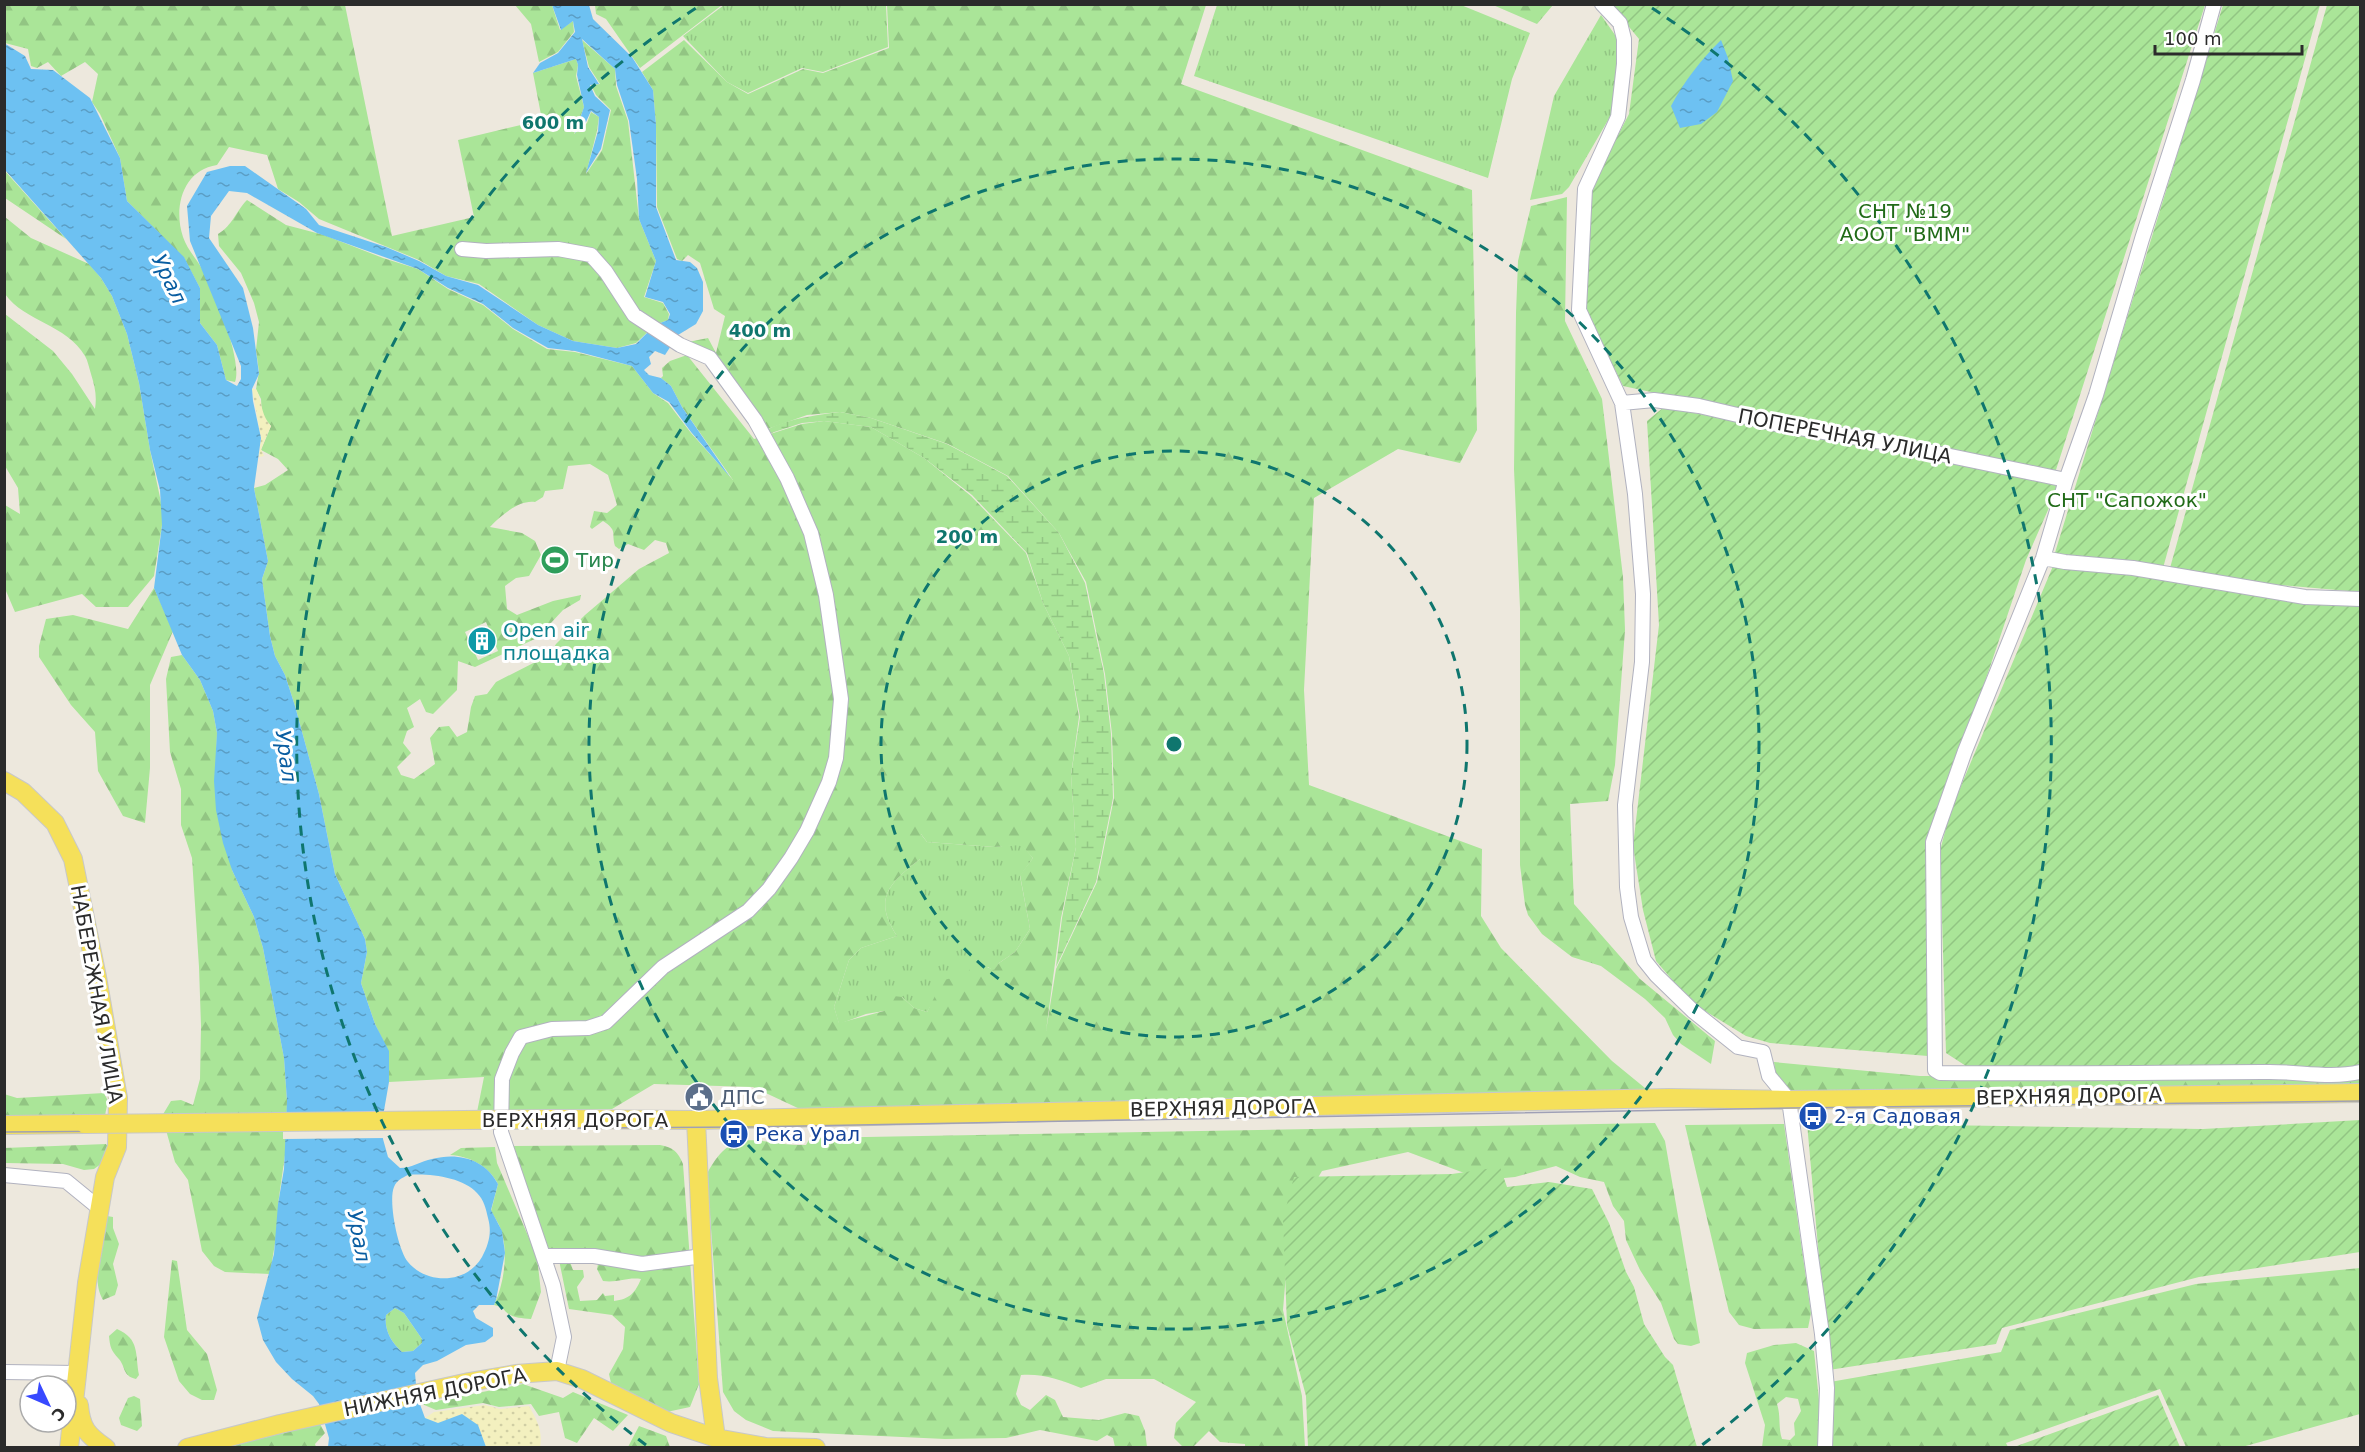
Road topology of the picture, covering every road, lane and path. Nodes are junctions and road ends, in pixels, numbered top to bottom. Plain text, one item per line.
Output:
1 (1602, 4) edge
2 (2214, 4) edge
3 (462, 249) dead end
4 (1622, 403) junction
5 (2066, 480) junction
6 (2043, 558) junction
7 (2361, 599) edge
8 (4, 781) edge
9 (2361, 1072) edge
10 (2361, 1093) edge
11 (1789, 1100) junction
12 (696, 1120) junction
13 (4, 1125) edge
14 (4, 1175) edge
15 (99, 1208) junction
16 (544, 1256) junction
17 (703, 1256) junction
18 (557, 1371) junction
19 (4, 1372) edge
20 (76, 1373) junction
21 (716, 1438) junction
22 (69, 1448) edge
23 (106, 1448) edge
24 (187, 1448) edge
25 (816, 1448) edge
26 (1825, 1448) edge

1 - 4 street
2 - 5 street
3 - 16 street
4 - 5 street, ПОПЕРЕЧНАЯ УЛИЦА
4 - 11 street
5 - 6 street
6 - 7 street
6 - 9 street
8 - 15 main road, НАБЕРЕЖНАЯ УЛИЦА
10 - 11 main road, ВЕРХНЯЯ ДОРОГА
11 - 12 main road, ВЕРХНЯЯ ДОРОГА
11 - 26 street
12 - 13 main road, ВЕРХНЯЯ ДОРОГА, bridge
12 - 17 main road
14 - 15 street
15 - 20 main road, НАБЕРЕЖНАЯ УЛИЦА
16 - 17 street
16 - 18 street
17 - 21 main road
18 - 21 main road, НИЖНЯЯ ДОРОГА
18 - 24 main road, НИЖНЯЯ ДОРОГА
19 - 20 street
20 - 22 main road, НАБЕРЕЖНАЯ УЛИЦА
20 - 23 main road
21 - 25 main road, НИЖНЯЯ ДОРОГА

